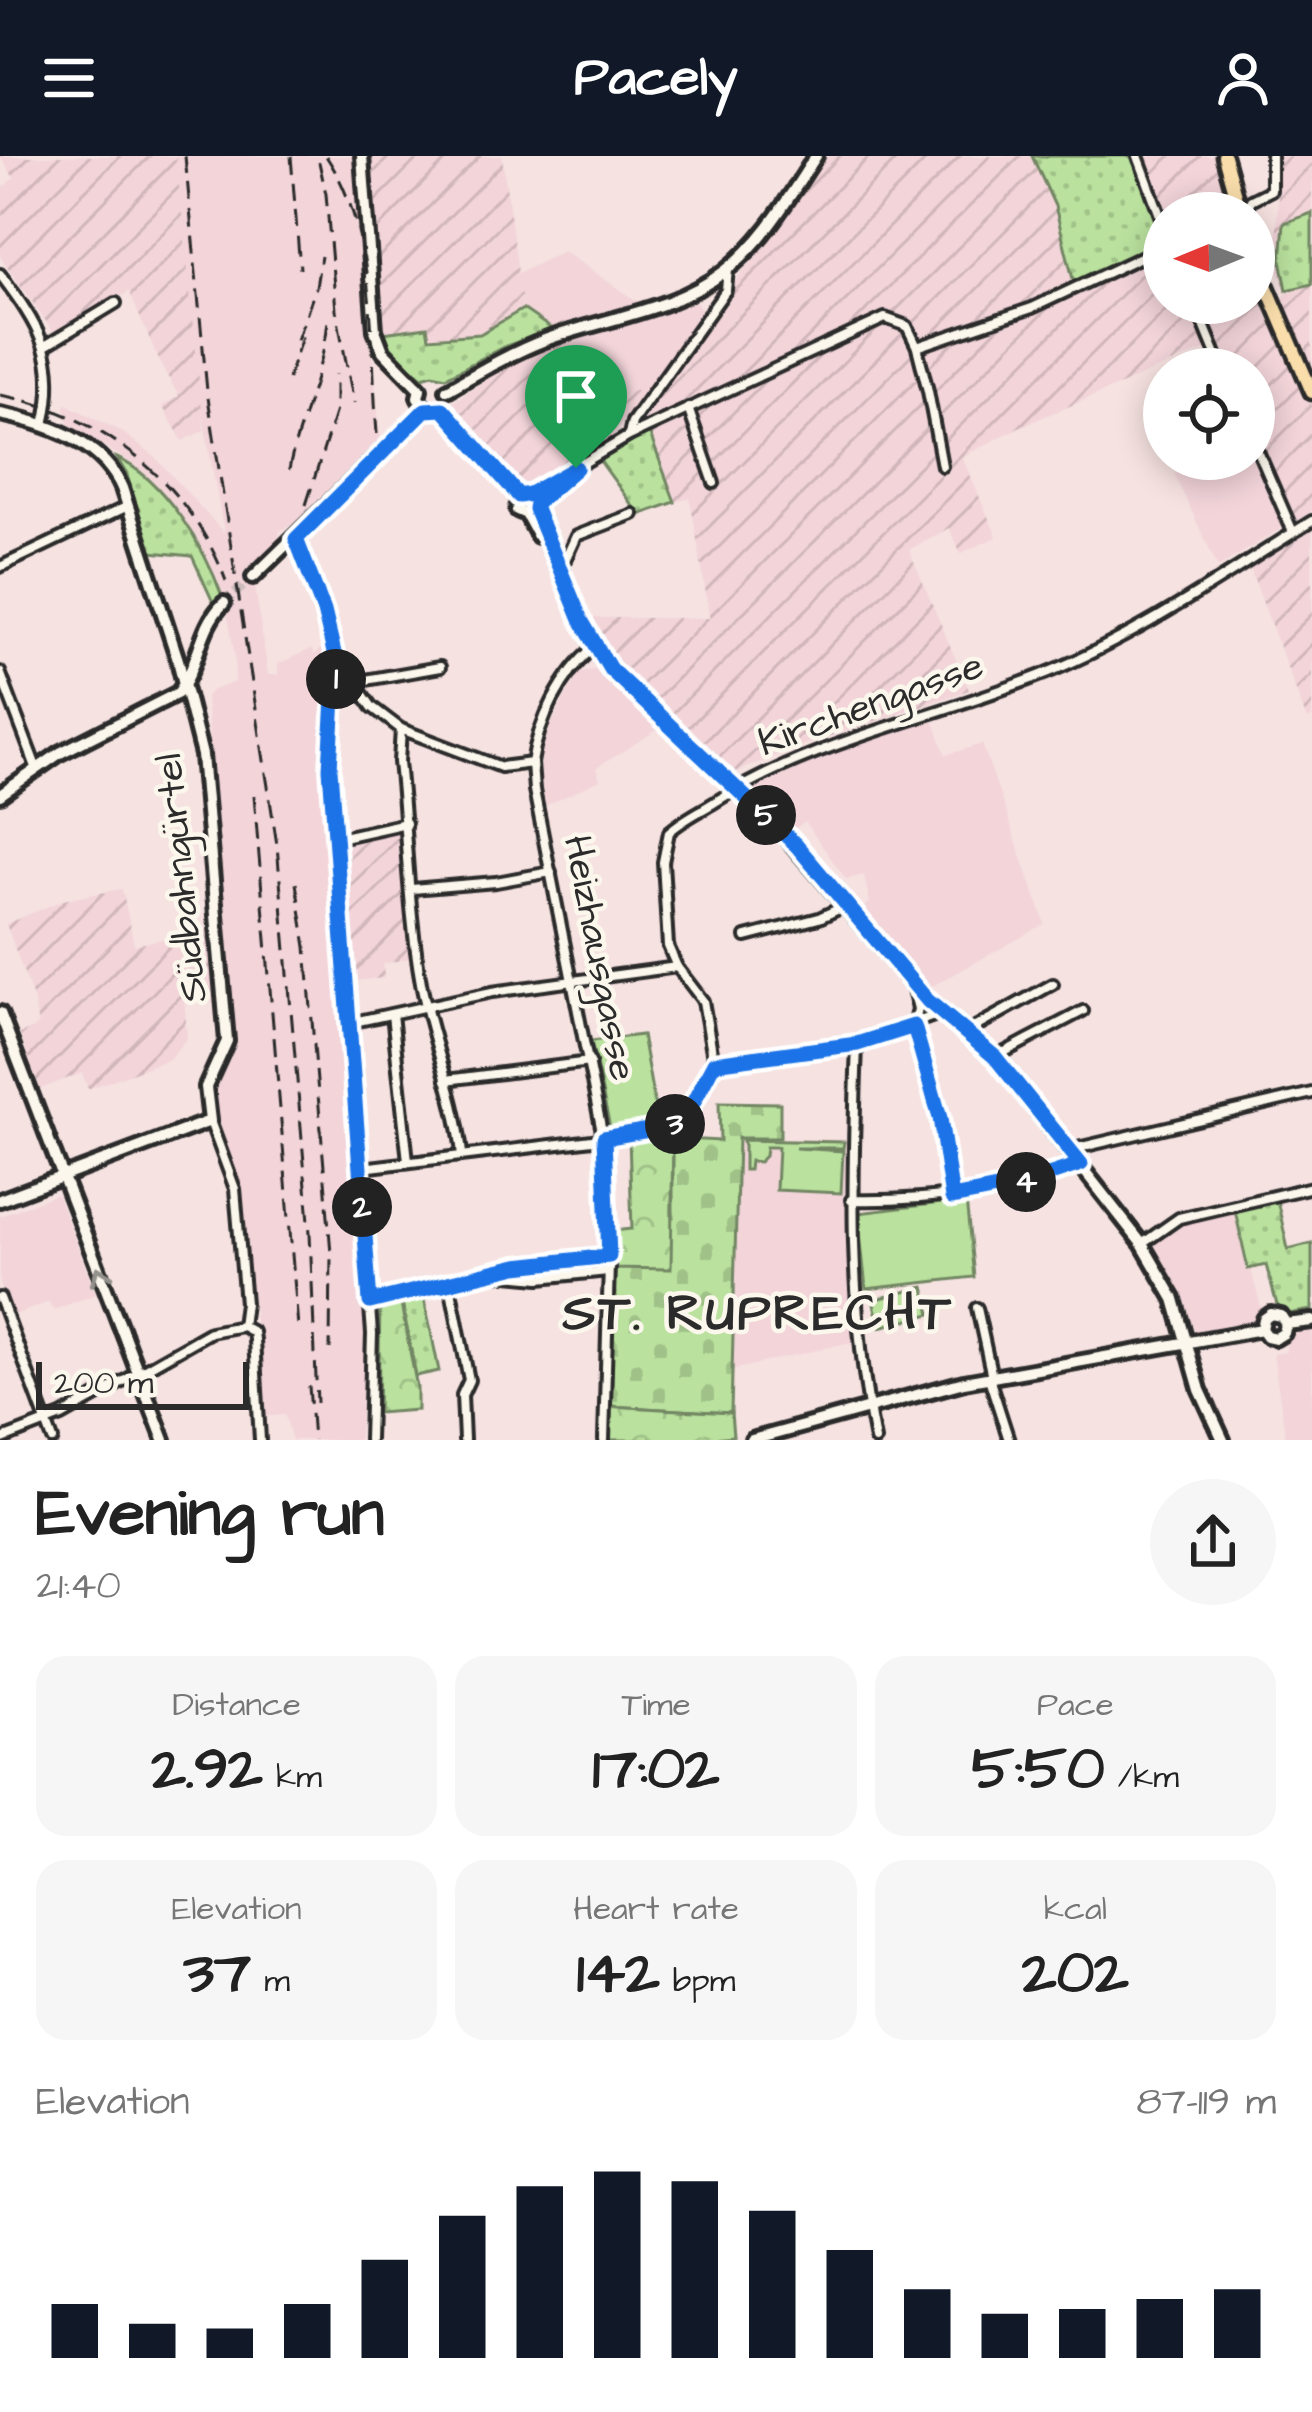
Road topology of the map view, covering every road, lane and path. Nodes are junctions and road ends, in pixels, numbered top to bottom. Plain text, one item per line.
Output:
1 (362, 156) edge
2 (816, 156) edge
3 (1138, 156) edge
4 (1224, 156) edge
5 (1271, 156) edge
6 (1230, 178) junction
7 (1151, 192) edge
8 (1235, 192) edge
9 (1238, 192) edge
10 (1266, 192) edge
11 (1143, 256) edge
12 (732, 265) junction
13 (0, 274) edge
14 (116, 302) dead end
15 (1275, 306) edge
16 (45, 346) junction
17 (917, 347) junction
18 (420, 389) junction
19 (447, 390) junction
20 (1312, 392) edge
21 (688, 408) junction
22 (443, 409) junction
23 (425, 410) junction
24 (0, 414) edge
25 (44, 426) junction
26 (629, 436) junction
27 (942, 466) dead end
28 (1270, 480) edge
29 (714, 482) dead end
30 (529, 503) junction
31 (128, 506) junction
32 (633, 514) dead end
33 (1312, 521) edge
34 (1293, 532) junction
35 (296, 539) junction
36 (0, 567) edge
37 (557, 568) junction
38 (253, 577) tunnel mouth
39 (224, 603) tunnel mouth
40 (201, 641) junction
41 (174, 647) junction
42 (595, 647) junction
43 (440, 668) dead end
44 (0, 672) edge
45 (355, 683) junction
46 (185, 685) junction
47 (337, 685) junction
48 (401, 729) junction
49 (532, 764) junction
50 (36, 767) junction
51 (737, 788) junction
52 (0, 794) edge
53 (406, 824) junction
54 (334, 839) junction
55 (551, 872) junction
56 (412, 889) junction
57 (847, 905) junction
58 (746, 937) dead end
59 (677, 967) junction
60 (909, 978) junction
61 (573, 981) junction
62 (1053, 984) dead end
63 (426, 1006) junction
64 (1083, 1011) dead end
65 (0, 1013) edge
66 (944, 1013) junction
67 (392, 1014) junction
68 (349, 1023) junction
69 (914, 1026) junction
70 (968, 1030) junction
71 (857, 1044) junction
72 (995, 1057) junction
73 (590, 1062) junction
74 (714, 1063) junction
75 (446, 1080) junction
76 (1312, 1093) edge
77 (210, 1121) junction
78 (604, 1138) junction
79 (1069, 1150) junction
80 (462, 1154) junction
81 (408, 1161) junction
82 (1081, 1164) junction
83 (362, 1168) junction
84 (62, 1176) junction
85 (1312, 1187) edge
86 (952, 1198) junction
87 (0, 1200) edge
88 (850, 1200) junction
89 (1142, 1244) junction
90 (609, 1256) junction
91 (608, 1271) junction
92 (494, 1274) junction
93 (450, 1285) junction
94 (0, 1298) edge
95 (370, 1302) junction
96 (977, 1308) dead end
97 (1312, 1321) edge
98 (242, 1326) junction
99 (1188, 1343) junction
100 (139, 1374) junction
101 (990, 1378) junction
102 (869, 1409) junction
103 (46, 1422) junction
104 (0, 1440) edge
105 (53, 1440) edge
106 (164, 1440) edge
107 (260, 1440) edge
108 (369, 1440) edge
109 (464, 1440) edge
110 (604, 1440) edge
111 (752, 1440) edge
112 (875, 1440) edge
113 (1010, 1440) edge
114 (1223, 1440) edge

1 - 18 street
2 - 12 street
3 - 7 street
4 - 6 main road
5 - 10 street
6 - 8 main road
6 - 9 street
11 - 17 street
12 - 19 street
12 - 26 street
13 - 16 street
14 - 16 street
15 - 20 main road
16 - 25 street
17 - 21 street
17 - 27 street
18 - 19 street
18 - 23 street
19 - 22 street
21 - 26 street
21 - 29 street
22 - 23 street
22 - 30 street
23 - 35 street
24 - 25 street, Südbahngürtel
25 - 31 street, Südbahngürtel
26 - 30 street
28 - 34 street
30 - 37 street
31 - 36 street
31 - 41 street, Südbahngürtel
32 - 37 street
33 - 34 street, Kirchengasse
34 - 51 street, Kirchengasse
35 - 38 street
35 - 47 street
37 - 42 street
39 - 40 street
40 - 41 street
40 - 46 street
41 - 46 street, Südbahngürtel
42 - 49 street
42 - 51 street
43 - 45 street
44 - 50 street
45 - 47 street
45 - 48 street
46 - 50 street
46 - 77 street, Südbahngürtel
47 - 54 street
48 - 49 street
48 - 53 street
49 - 55 street, Heizhausgasse
50 - 52 street
51 - 57 street
51 - 59 street, Kirchengasse
53 - 54 street
53 - 56 street
54 - 68 street
55 - 56 street
55 - 61 street, Heizhausgasse
56 - 63 street
57 - 58 street
57 - 60 street
59 - 61 street
59 - 74 street, Kirchengasse
60 - 66 street
60 - 69 street
61 - 63 street
61 - 73 street, Heizhausgasse
62 - 70 street
63 - 67 street
63 - 75 street
64 - 72 street
65 - 84 street
66 - 69 street
66 - 70 street
67 - 68 street
67 - 81 street
68 - 83 street
69 - 71 street
69 - 86 street
70 - 72 street
71 - 74 street
71 - 88 street
72 - 79 street
73 - 75 street
73 - 78 street, Heizhausgasse
74 - 78 street
75 - 80 street
76 - 79 street
77 - 84 street
77 - 98 street
78 - 80 street
78 - 90 street, Heizhausgasse
79 - 82 street
80 - 81 street
81 - 83 street
82 - 86 street
82 - 89 street
83 - 95 street
84 - 87 street
100 -> 84 street
85 - 89 street
86 - 88 street
88 - 102 street
89 - 99 street
90 - 91 street, Heizhausgasse
90 - 92 street
91 - 92 street
91 - 110 street, Heizhausgasse
92 - 93 street
93 - 95 street
93 - 109 street
94 - 103 street
95 - 108 street
96 - 101 street
97 - 99 street
98 - 100 street
98 - 107 street
99 - 101 street
99 - 114 street
100 - 103 street
100 - 106 street
101 - 102 street
101 - 113 street
102 - 111 street
102 - 112 street
103 - 104 street
103 - 105 street

